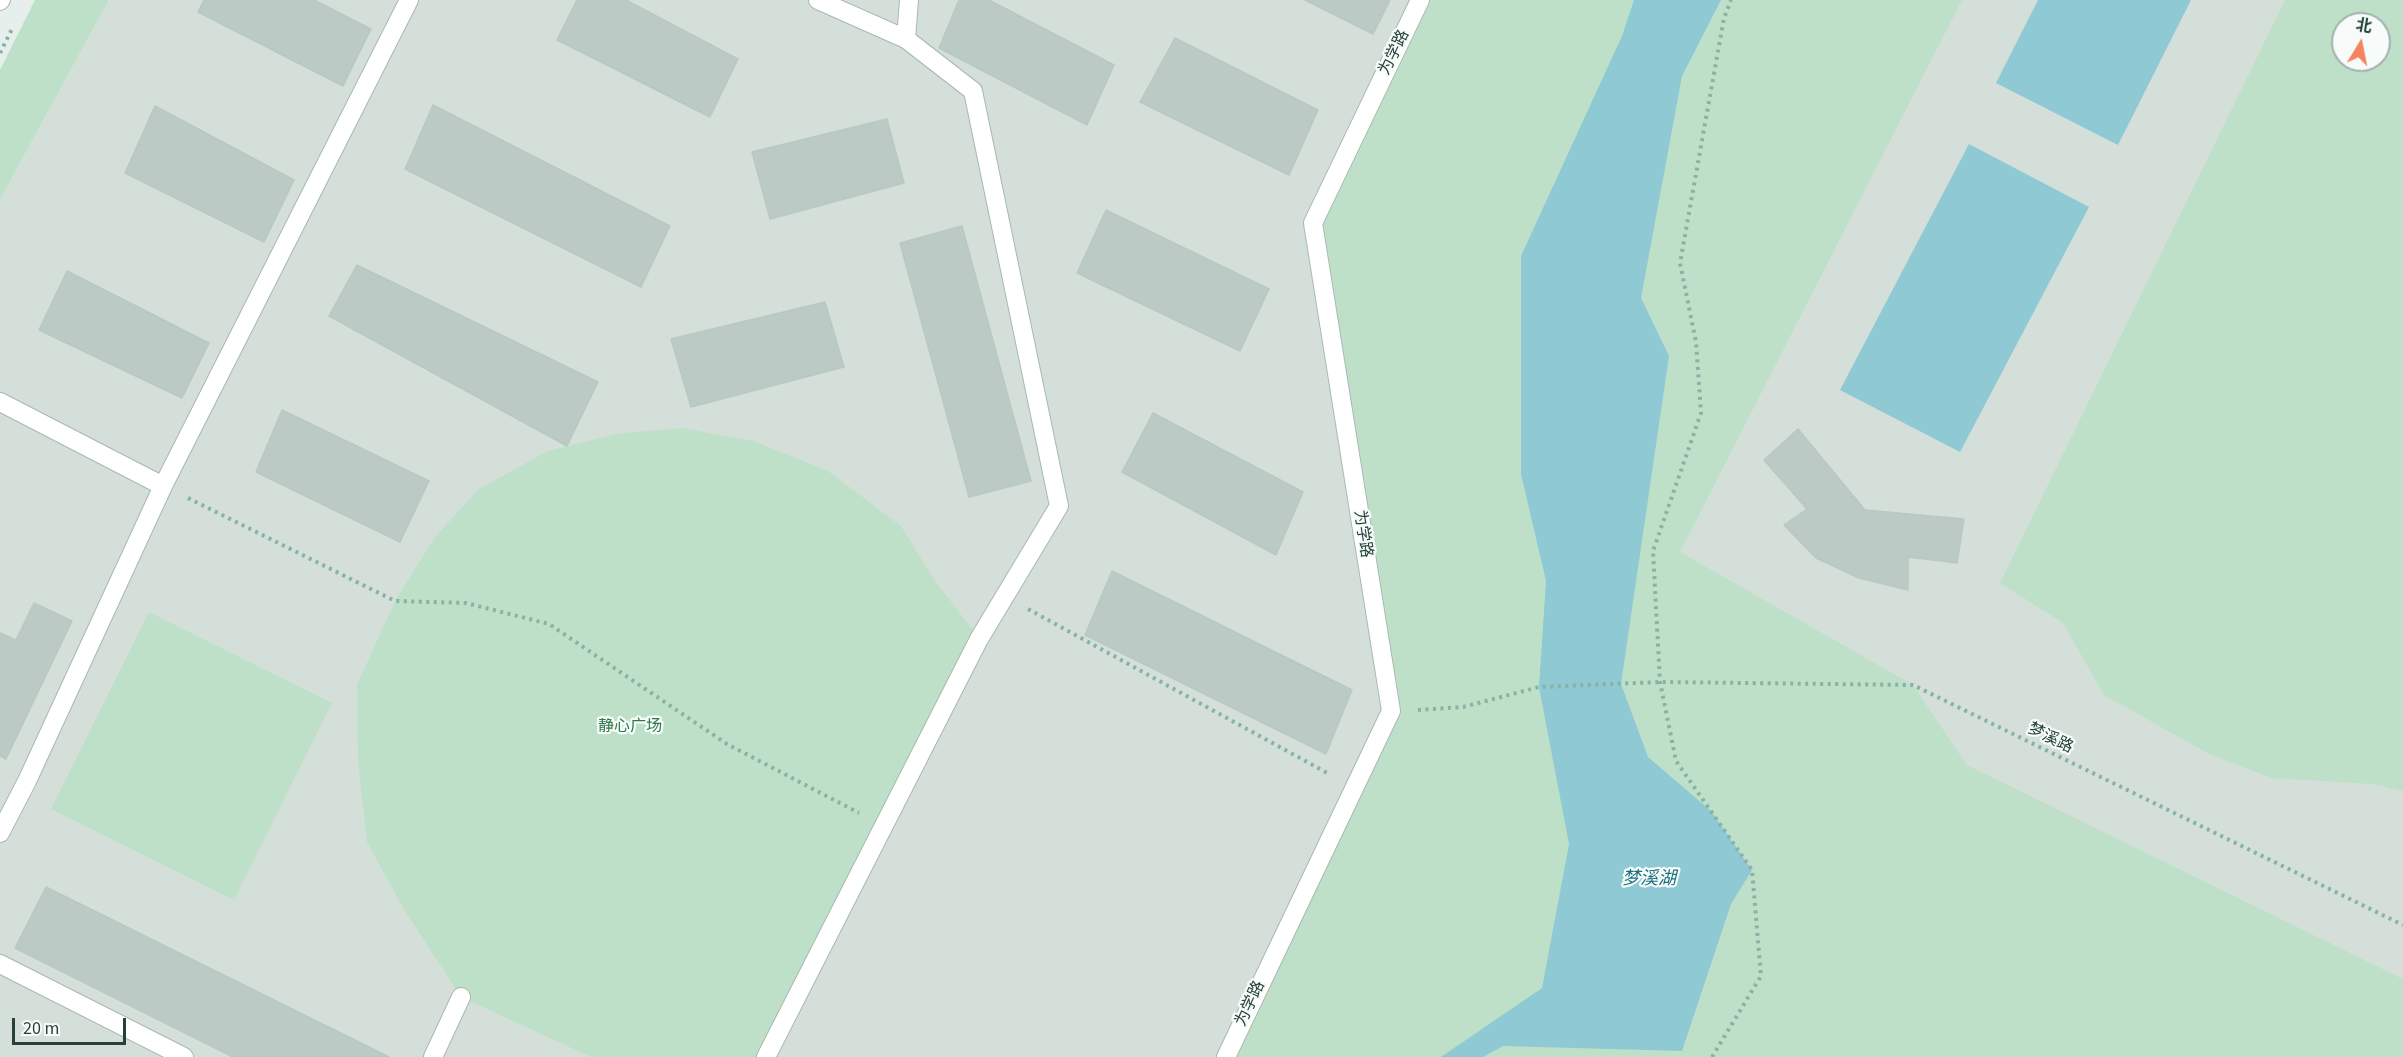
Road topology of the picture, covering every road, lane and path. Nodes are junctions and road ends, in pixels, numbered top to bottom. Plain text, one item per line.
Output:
1 (409, 0) edge
2 (818, 0) edge
3 (909, 0) edge
4 (1420, 0) edge
5 (1731, 0) edge
6 (906, 39) junction
7 (0, 402) edge
8 (163, 486) junction
9 (1004, 595) junction
10 (1660, 682) junction
11 (1390, 711) junction
12 (1354, 788) junction
13 (883, 826) junction
14 (0, 833) edge
15 (2403, 925) edge
16 (0, 964) edge
17 (461, 997) dead end
18 (184, 1057) edge
19 (433, 1057) edge
20 (766, 1057) edge
21 (1226, 1057) edge
22 (1712, 1057) edge

1 - 8 lane
2 - 6 lane
3 - 6 lane
4 - 11 lane, 为学路
5 - 10 path
6 - 9 lane
7 - 8 lane
8 - 13 path
8 - 14 lane
9 - 12 path
9 - 13 lane
10 - 11 path, 梦溪路
10 - 15 path, 梦溪路
10 - 22 path
11 - 12 lane, 为学路
12 - 21 lane, 为学路
13 - 20 lane
16 - 18 lane
17 - 19 lane

